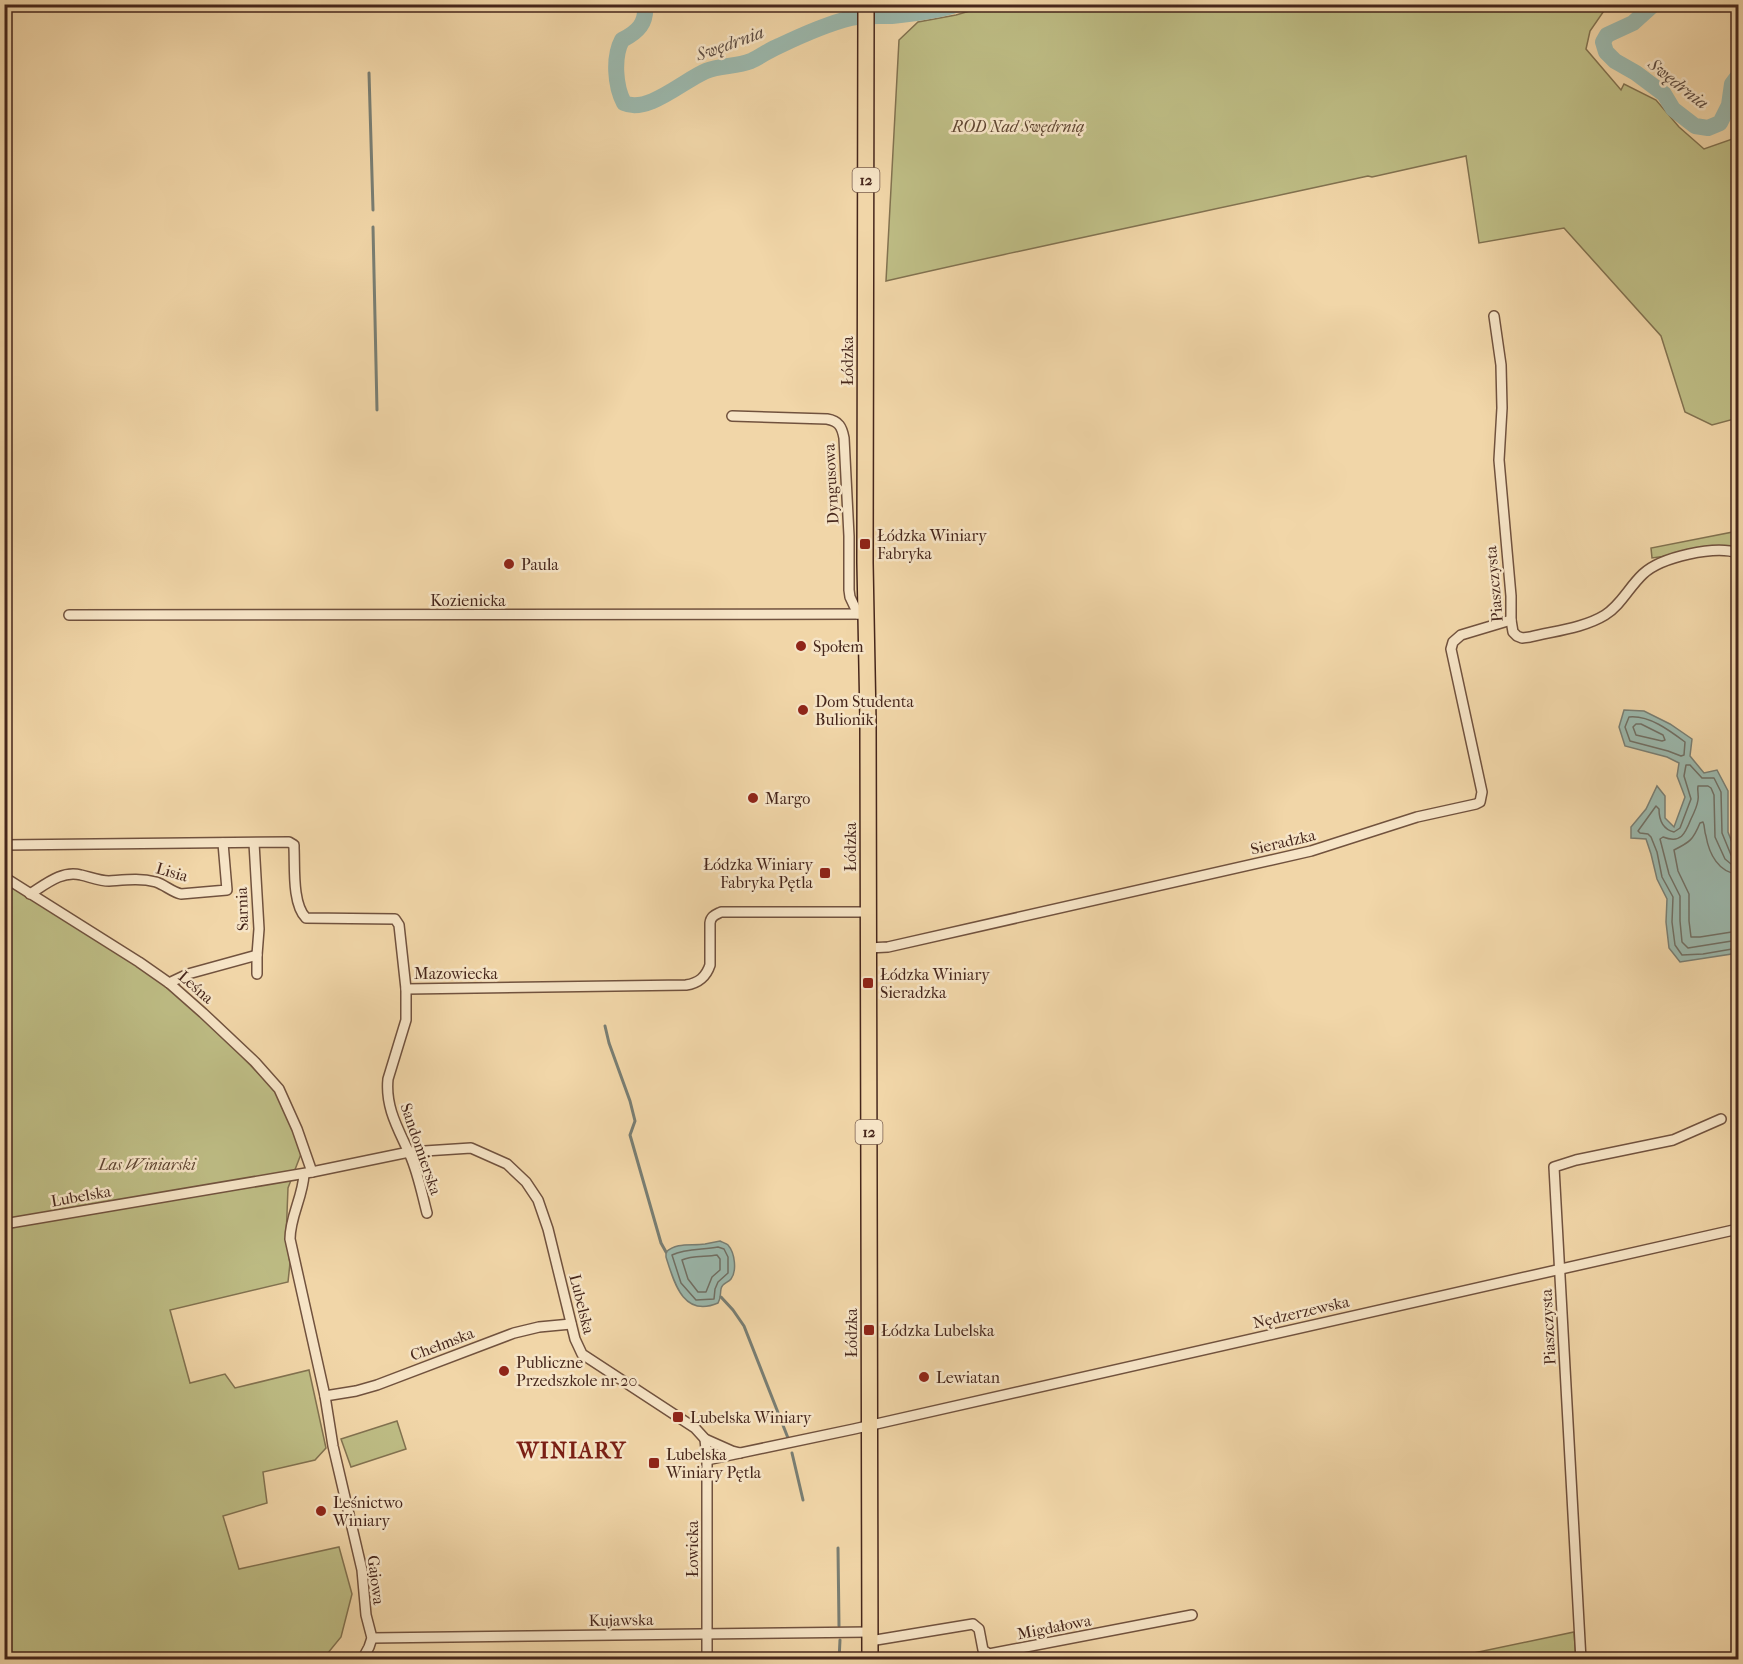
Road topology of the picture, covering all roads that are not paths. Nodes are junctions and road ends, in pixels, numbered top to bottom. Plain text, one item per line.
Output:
1 (866, 4) edge
2 (1494, 316) dead end
3 (732, 416) dead end
4 (1738, 553) edge
5 (863, 614) junction
6 (69, 615) dead end
7 (1511, 620) junction
8 (224, 843) junction
9 (254, 843) junction
10 (4, 845) edge
11 (4, 877) edge
12 (30, 894) junction
13 (868, 912) junction
14 (868, 948) junction
15 (256, 955) junction
16 (257, 974) dead end
17 (169, 983) junction
18 (406, 989) junction
19 (1721, 1119) dead end
20 (409, 1152) junction
21 (308, 1173) junction
22 (427, 1213) dead end
23 (4, 1224) edge
24 (1738, 1229) edge
25 (1560, 1270) junction
26 (571, 1324) junction
27 (325, 1396) junction
28 (869, 1426) junction
29 (705, 1439) junction
30 (742, 1453) junction
31 (707, 1460) junction
32 (1192, 1615) dead end
33 (706, 1634) junction
34 (870, 1636) junction
35 (372, 1638) junction
36 (362, 1659) edge
37 (707, 1659) edge
38 (870, 1659) edge
39 (1581, 1659) edge

1 - 5 main road, Łódzka / 12
2 - 7 street, Piaszczysta
3 - 5 street, Dyngusowa
4 - 7 street, Piaszczysta
5 - 6 street, Kozienicka
5 - 13 main road, Łódzka / 12
7 - 14 street, Sieradzka
8 - 9 street, Mazowiecka
8 - 10 street, Mazowiecka
8 - 12 street, Lisia
9 - 15 street, Sarnia
9 - 18 street, Mazowiecka
11 - 12 street, Leśna
12 - 17 street, Leśna
13 - 14 main road, Łódzka / 12
13 - 18 street, Mazowiecka
14 - 28 main road, Łódzka / 12
15 - 16 street, Sarnia
15 - 17 street
17 - 21 street, Leśna
18 - 20 street, Sandomierska
19 - 25 street, Piaszczysta
20 - 21 street, Lubelska
20 - 22 street, Sandomierska
20 - 26 street, Lubelska
21 - 23 street, Lubelska
21 - 27 street
24 - 25 street, Nędzerzewska
25 - 28 street, Nędzerzewska
25 - 39 street, Piaszczysta
26 - 27 street, Chełmska
26 - 29 street, Lubelska
27 - 35 street, Gajowa
28 - 30 street
28 - 34 main road, Łódzka / 12
29 - 30 street, Lubelska
29 - 31 street, Łowicka
30 - 31 street
31 - 33 street, Łowicka
32 - 34 street, Migdałowa
33 - 34 street, Kujawska
33 - 35 street, Kujawska
33 - 37 street, Łowicka
34 - 38 main road, Łódzka / 12
35 - 36 street

